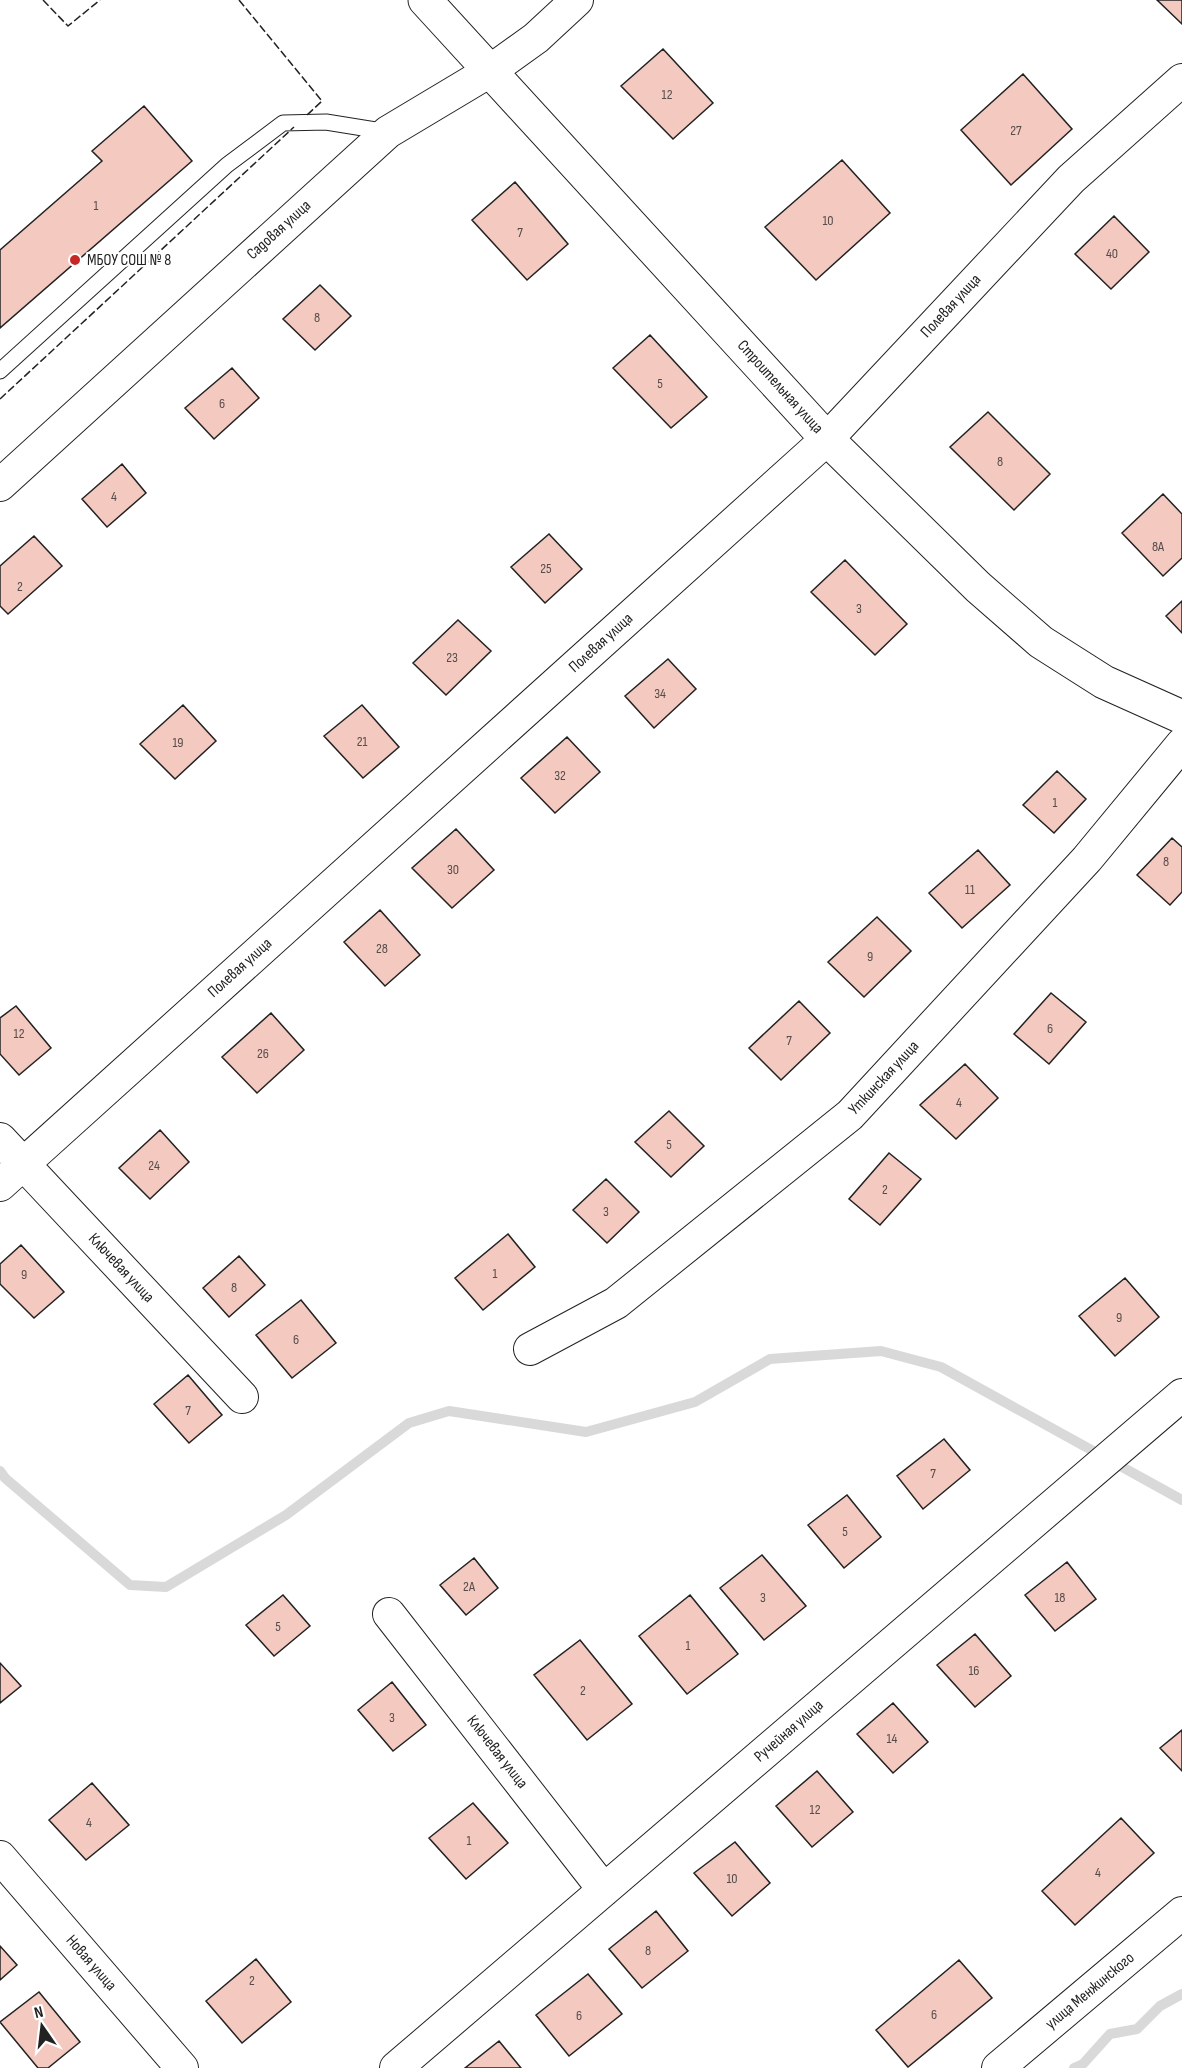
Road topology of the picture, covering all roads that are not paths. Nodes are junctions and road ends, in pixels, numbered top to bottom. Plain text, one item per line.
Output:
1 (425, 0) edge
2 (577, 0) edge
3 (490, 71) junction
4 (1182, 80) edge
5 (387, 132) junction
6 (0, 371) edge
7 (827, 439) junction
8 (0, 485) edge
9 (1182, 717) edge
10 (1182, 744) edge
11 (0, 1139) edge
12 (24, 1164) junction
13 (0, 1185) edge
14 (530, 1349) dead end
15 (1182, 1395) edge
16 (242, 1397) dead end
17 (389, 1614) dead end
18 (0, 1857) edge
19 (604, 1890) junction
20 (1182, 1913) edge
21 (182, 2068) edge
22 (396, 2068) edge
23 (998, 2068) edge

1 - 3 street, Строительная улица
2 - 3 street, Садовая улица
3 - 5 street, Садовая улица
3 - 7 street, Строительная улица
4 - 7 street, Полевая улица
5 - 6 lane
5 - 8 street, Садовая улица
7 - 9 street, Строительная улица
7 - 12 street, Полевая улица
10 - 14 street, Уткинская улица
11 - 12 street, Ключевая улица
12 - 13 street, Полевая улица
12 - 16 street, Ключевая улица
15 - 19 street, Ручейная улица
17 - 19 street, Ключевая улица
18 - 21 street, Новая улица
19 - 22 street, Ручейная улица
20 - 23 street, улица Менжинского

